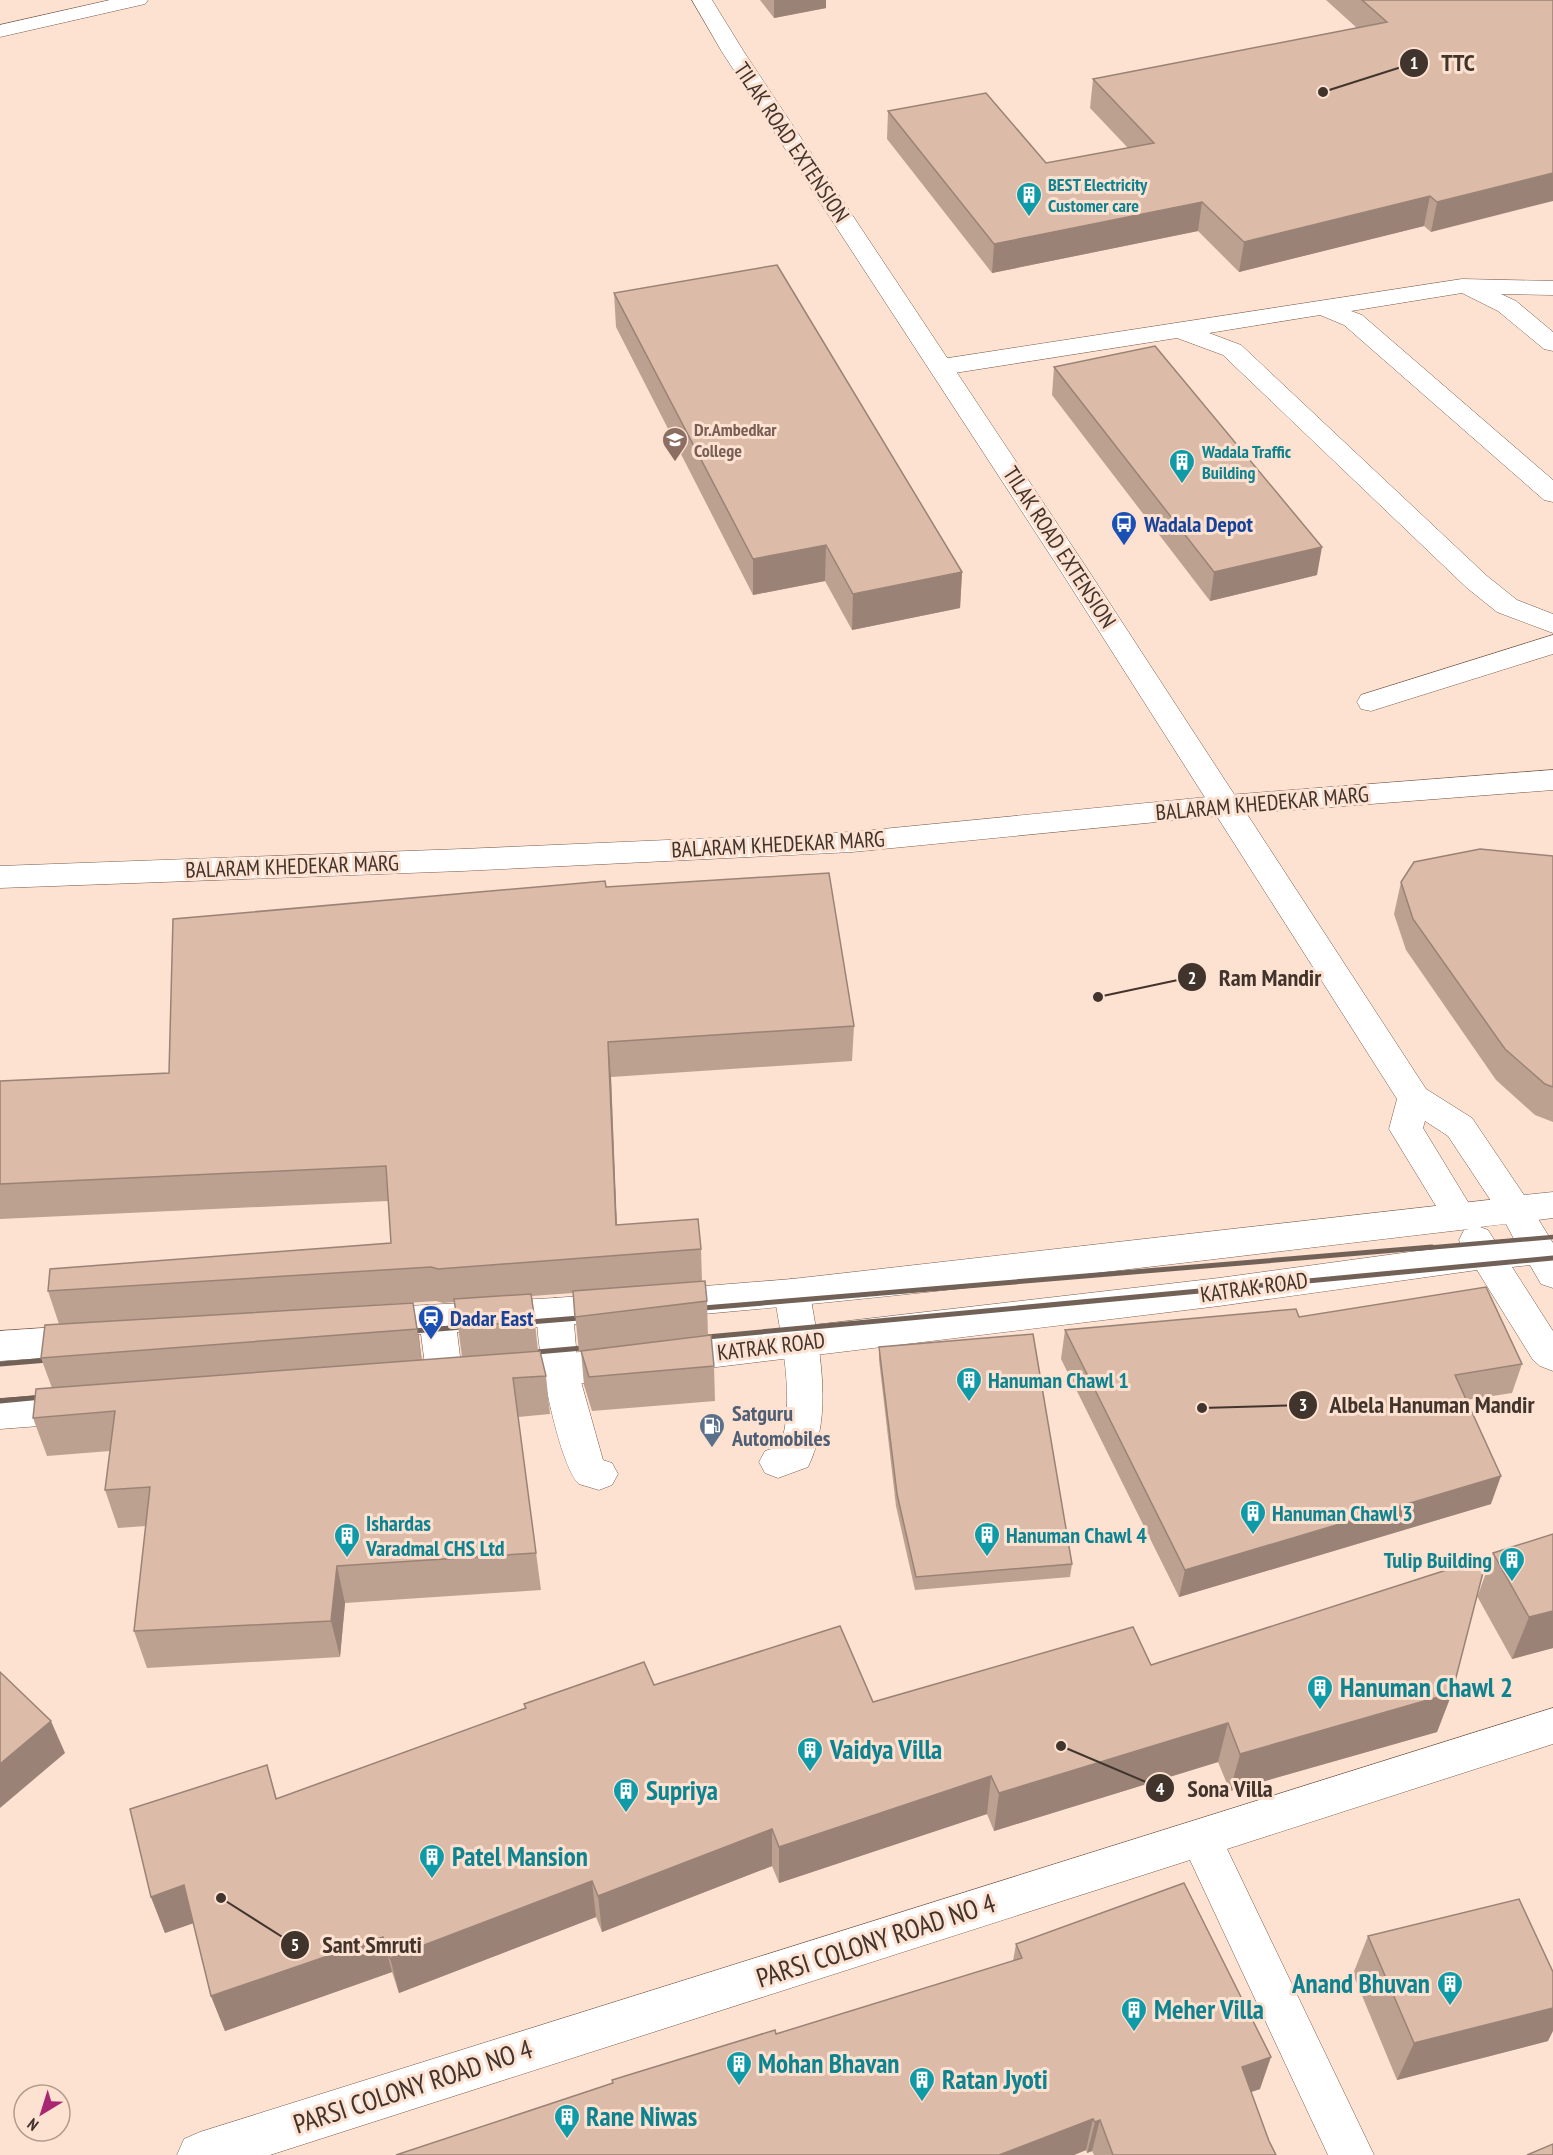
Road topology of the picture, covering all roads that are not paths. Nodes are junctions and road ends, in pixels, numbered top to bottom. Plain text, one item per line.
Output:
1 (138, 0) edge
2 (702, 0) edge
3 (0, 31) edge
4 (1462, 286) junction
5 (1553, 288) edge
6 (1323, 308) junction
7 (1179, 330) junction
8 (1553, 344) edge
9 (942, 367) junction
10 (1553, 494) edge
11 (1553, 624) edge
12 (1553, 644) edge
13 (1371, 702) dead end
14 (1553, 780) edge
15 (1228, 805) junction
16 (0, 877) edge
17 (1414, 1098) junction
18 (1553, 1205) edge
19 (1515, 1210) junction
20 (1459, 1215) junction
21 (1200, 1246) junction
22 (1487, 1256) junction
23 (1548, 1259) edge
24 (1219, 1292) junction
25 (792, 1293) junction
26 (555, 1312) junction
27 (437, 1317) junction
28 (343, 1323) edge
29 (118, 1338) edge
30 (800, 1342) junction
31 (0, 1346) edge
32 (1553, 1356) edge
33 (560, 1371) junction
34 (445, 1381) junction
35 (410, 1384) edge
36 (105, 1406) edge
37 (0, 1414) edge
38 (778, 1462) dead end
39 (599, 1474) dead end
40 (1553, 1726) edge
41 (1201, 1838) junction
42 (200, 2155) edge
43 (1351, 2155) edge

1 - 3 main road
2 - 9 main road, TILAK ROAD EXTENSION
4 - 5 main road
4 - 6 main road
4 - 8 main road
6 - 7 main road
6 - 10 main road
7 - 9 main road
7 - 11 main road
9 - 15 main road, TILAK ROAD EXTENSION
12 - 13 main road
14 - 15 main road, BALARAM KHEDEKAR MARG
15 - 16 main road, BALARAM KHEDEKAR MARG
15 - 17 main road, TILAK ROAD EXTENSION
17 - 19 main road, TILAK ROAD EXTENSION
17 - 20 main road
18 - 19 main road, KATRAK ROAD
19 - 20 main road, KATRAK ROAD
19 - 23 main road, TILAK ROAD EXTENSION
20 - 21 main road, KATRAK ROAD
20 - 22 main road
21 - 24 main road
21 - 25 main road, KATRAK ROAD
22 - 23 main road, KATRAK ROAD
22 - 24 main road, KATRAK ROAD
22 - 32 main road
24 - 30 main road, KATRAK ROAD
25 - 26 main road, KATRAK ROAD
25 - 30 main road
26 - 27 main road, KATRAK ROAD
26 - 33 main road
27 - 28 main road, KATRAK ROAD
27 - 34 main road
29 - 31 main road
30 - 33 main road, KATRAK ROAD
30 - 38 main road
33 - 34 main road, KATRAK ROAD
33 - 39 main road
34 - 35 main road, KATRAK ROAD
36 - 37 main road
40 - 41 main road, PARSI COLONY ROAD NO 4
41 - 42 main road, PARSI COLONY ROAD NO 4
41 - 43 main road

